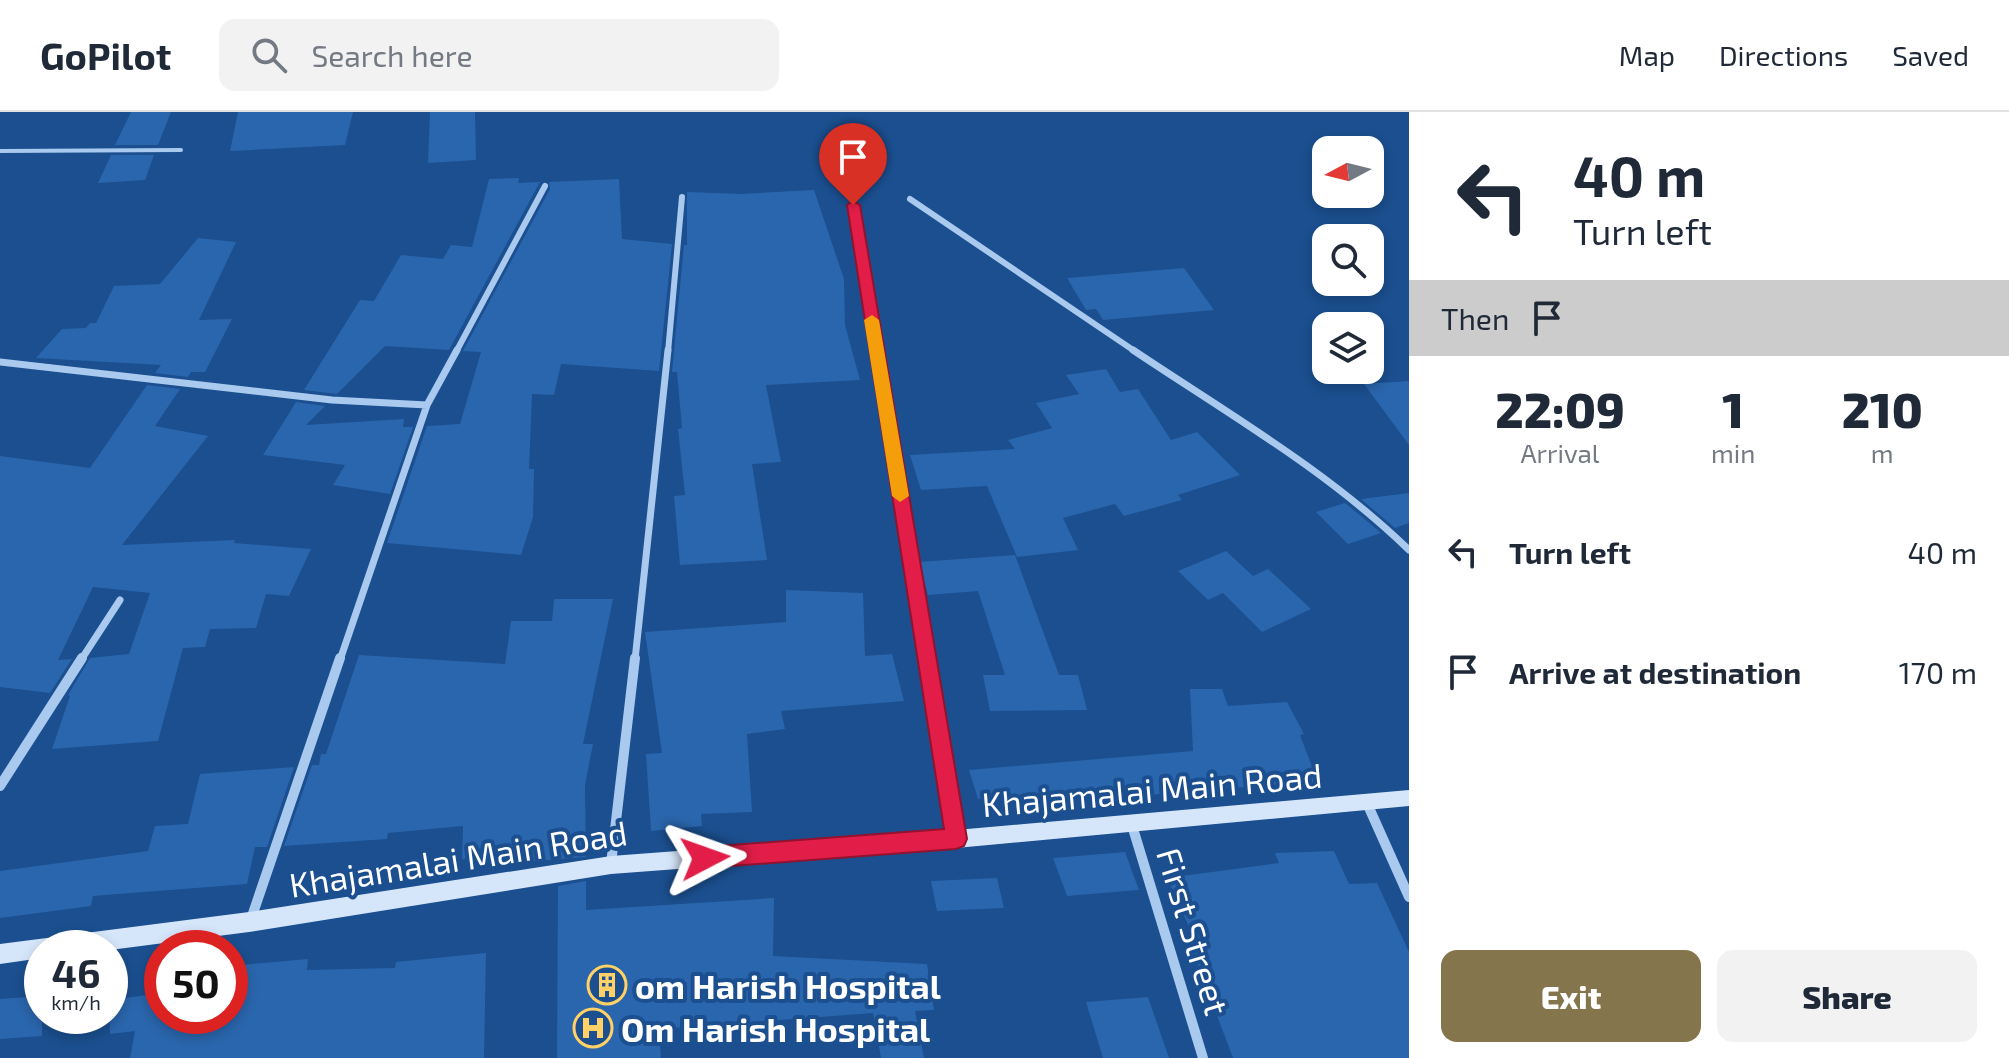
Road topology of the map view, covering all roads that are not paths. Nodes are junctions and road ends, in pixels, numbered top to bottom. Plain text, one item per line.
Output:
1 (181, 150) dead end
2 (0, 151) edge
3 (545, 186) dead end
4 (682, 197) dead end
5 (910, 199) dead end
6 (853, 205) dead end
7 (0, 362) edge
8 (427, 405) junction
9 (1409, 550) edge
10 (120, 600) dead end
11 (0, 786) edge
12 (1409, 798) edge
13 (1366, 801) junction
14 (1131, 821) junction
15 (956, 839) junction
16 (611, 865) junction
17 (1409, 897) edge
18 (249, 922) junction
19 (128, 937) edge
20 (24, 951) edge
21 (0, 954) edge
22 (1203, 1058) edge

1 - 2 lane
3 - 8 street
4 - 16 street
5 - 9 street
6 - 15 street
7 - 8 street
8 - 18 street
10 - 11 street
12 - 13 main road, Khajamalai Main Road
13 - 14 main road, Khajamalai Main Road
13 - 17 street
14 - 15 main road, Khajamalai Main Road
14 - 22 street, First Street
15 - 16 main road, Khajamalai Main Road
16 - 18 main road, Khajamalai Main Road
18 - 19 main road, Khajamalai Main Road
20 - 21 main road, Khajamalai Main Road

